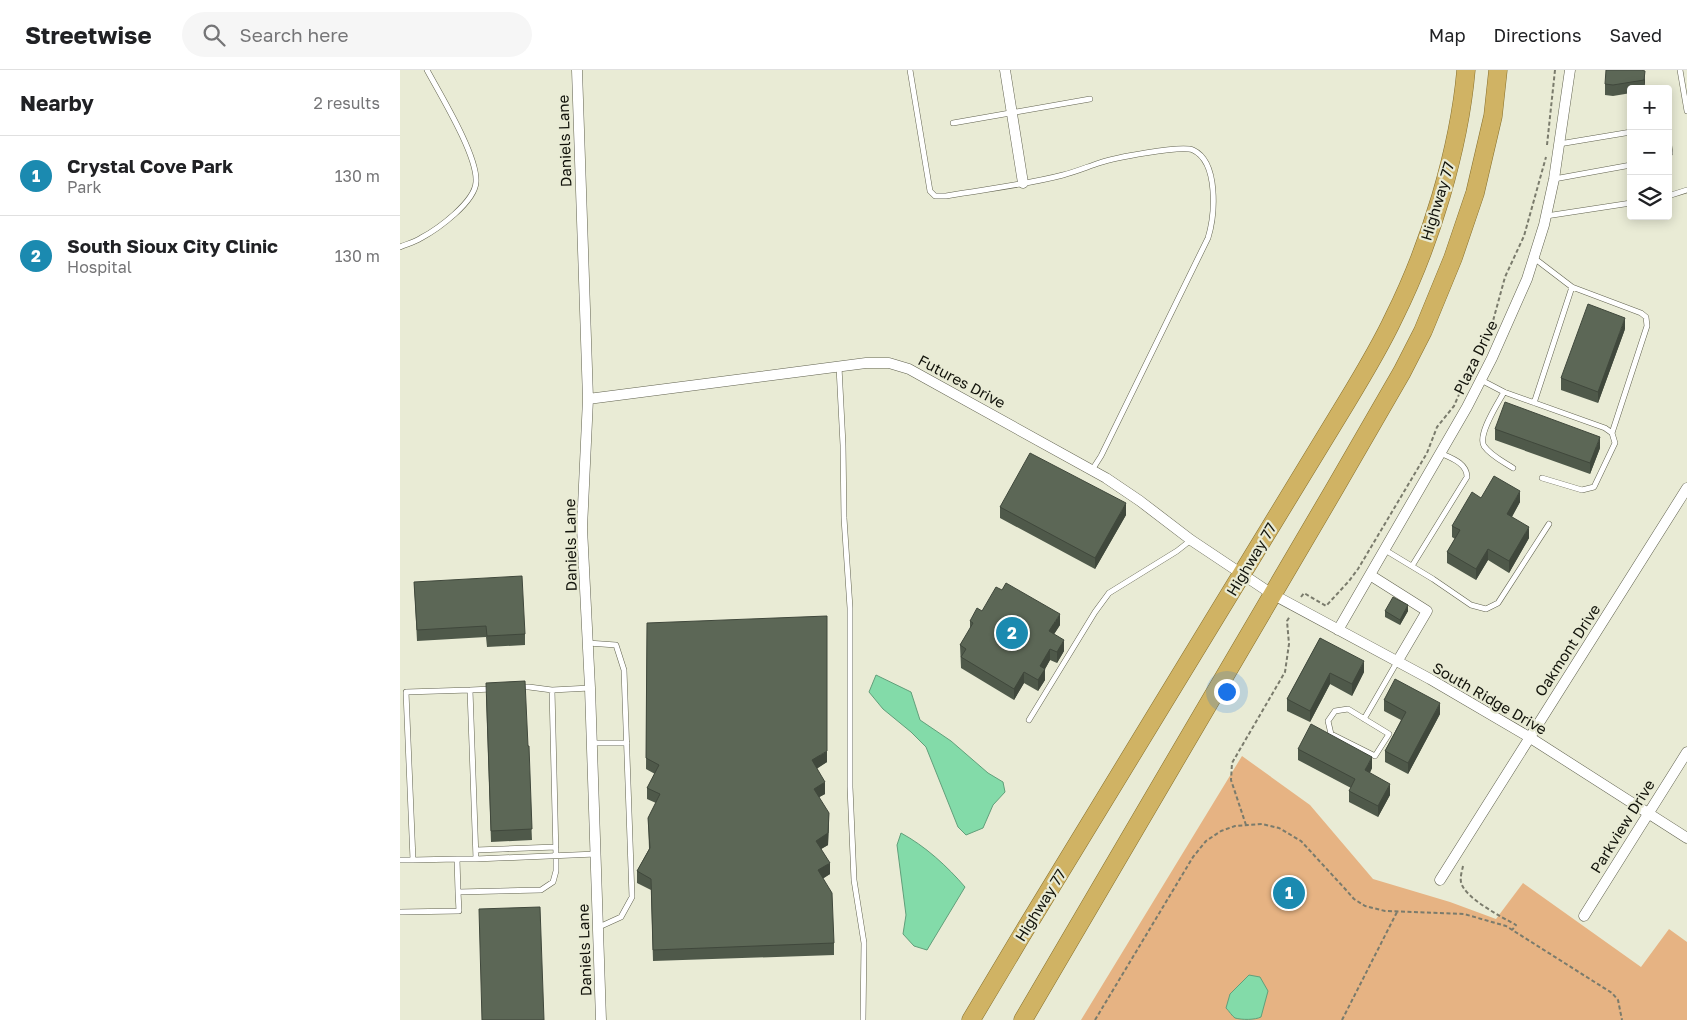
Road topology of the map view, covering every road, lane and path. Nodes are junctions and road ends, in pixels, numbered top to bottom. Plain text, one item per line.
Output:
1 (427, 70) edge
2 (577, 70) edge
3 (910, 70) edge
4 (1005, 70) edge
5 (1466, 70) edge
6 (1498, 70) edge
7 (1555, 70) edge
8 (1570, 70) edge
9 (1680, 70) edge
10 (1090, 100) dead end
11 (1687, 110) edge
12 (1012, 112) junction
13 (953, 123) dead end
14 (1627, 133) edge
15 (1547, 144) dead end
16 (1560, 144) junction
17 (1546, 154) dead end
18 (1627, 165) edge
19 (1554, 179) junction
20 (1023, 183) junction
21 (1687, 190) edge
22 (1672, 195) edge
23 (1627, 203) edge
24 (1546, 216) junction
25 (400, 247) edge
26 (1534, 258) junction
27 (1572, 287) junction
28 (839, 366) junction
29 (1481, 380) junction
30 (1504, 392) junction
31 (588, 399) junction
32 (1534, 402) junction
33 (1612, 433) junction
34 (1440, 453) junction
35 (1513, 468) dead end
36 (1092, 470) junction
37 (1542, 478) dead end
38 (1687, 488) edge
39 (1549, 524) dead end
40 (1191, 540) junction
41 (1385, 549) junction
42 (1412, 566) junction
43 (1243, 574) junction
44 (1370, 575) junction
45 (1272, 594) junction
46 (1296, 607) junction
47 (1338, 630) junction
48 (588, 643) junction
49 (1397, 662) junction
50 (519, 687) edge
51 (499, 688) edge
52 (590, 688) junction
53 (470, 690) junction
54 (552, 690) junction
55 (1364, 719) junction
56 (1029, 720) dead end
57 (1529, 737) junction
58 (627, 743) junction
59 (592, 744) junction
60 (1687, 752) edge
61 (1648, 814) junction
62 (1246, 825) junction
63 (1687, 838) edge
64 (556, 847) junction
65 (476, 850) junction
66 (596, 854) junction
67 (556, 856) junction
68 (457, 859) junction
69 (476, 859) junction
70 (400, 860) edge
71 (412, 860) junction
72 (1463, 866) dead end
73 (1440, 880) dead end
74 (458, 892) junction
75 (400, 912) edge
76 (1397, 912) junction
77 (1584, 916) dead end
78 (598, 927) junction
79 (1512, 930) junction
80 (601, 1020) edge
81 (863, 1020) edge
82 (971, 1020) edge
83 (1023, 1020) edge
84 (1095, 1020) edge
85 (1342, 1020) edge
86 (1622, 1020) edge

1 - 25 lane
2 - 31 street, Daniels Lane
3 - 20 lane
4 - 12 street
5 - 43 highway, Highway 77
6 - 45 highway
7 - 15 path
8 - 16 street, Plaza Drive
9 - 11 lane
10 - 12 lane
12 - 13 lane
12 - 20 street
14 - 16 lane
16 - 19 street, Plaza Drive
17 - 46 path
18 - 19 lane
19 - 24 street, Plaza Drive
20 - 36 lane
21 - 22 lane
23 - 24 lane
24 - 26 street, Plaza Drive
26 - 27 lane
26 - 29 street, Plaza Drive
27 - 32 lane
27 - 33 lane
28 - 31 street, Futures Drive
28 - 36 street, Futures Drive
28 - 81 lane
29 - 30 lane
29 - 34 street, Plaza Drive
30 - 32 lane
30 - 35 lane
31 - 48 street, Daniels Lane
32 - 33 lane
33 - 37 lane
34 - 41 street, Plaza Drive
34 - 42 lane
36 - 40 street, Futures Drive
38 - 57 street, Oakmont Drive
39 - 42 lane
40 - 43 street, Futures Drive
40 - 56 lane
41 - 42 lane
41 - 44 street, Plaza Drive
43 - 45 street, Futures Drive
43 - 82 highway, Highway 77
44 - 47 street, Plaza Drive
44 - 49 street
45 - 46 street, South Ridge Drive
45 - 83 highway
46 - 47 street, South Ridge Drive
46 - 62 path
47 - 49 street, South Ridge Drive
48 - 52 street, Daniels Lane
48 - 58 lane
49 - 55 lane
49 - 57 street, South Ridge Drive
50 - 54 lane
51 - 53 lane
52 - 54 lane
52 - 59 street, Daniels Lane
53 - 65 lane
53 - 71 lane
54 - 64 lane
55 - 55 lane
57 - 61 street, South Ridge Drive
57 - 73 street, Oakmont Drive
58 - 59 lane
58 - 78 lane
59 - 66 street, Daniels Lane
60 - 61 street, Parkview Drive
61 - 63 street, South Ridge Drive
61 - 77 street, Parkview Drive
62 - 76 path
62 - 84 path
64 - 65 lane
64 - 67 lane
65 - 69 lane
66 - 67 lane
66 - 78 street, Daniels Lane
67 - 69 lane
67 - 74 lane
68 - 69 lane
68 - 71 lane
68 - 74 lane
70 - 71 lane
72 - 79 path
74 - 75 lane
76 - 79 path
76 - 85 path
78 - 80 street, Daniels Lane
79 - 86 path

